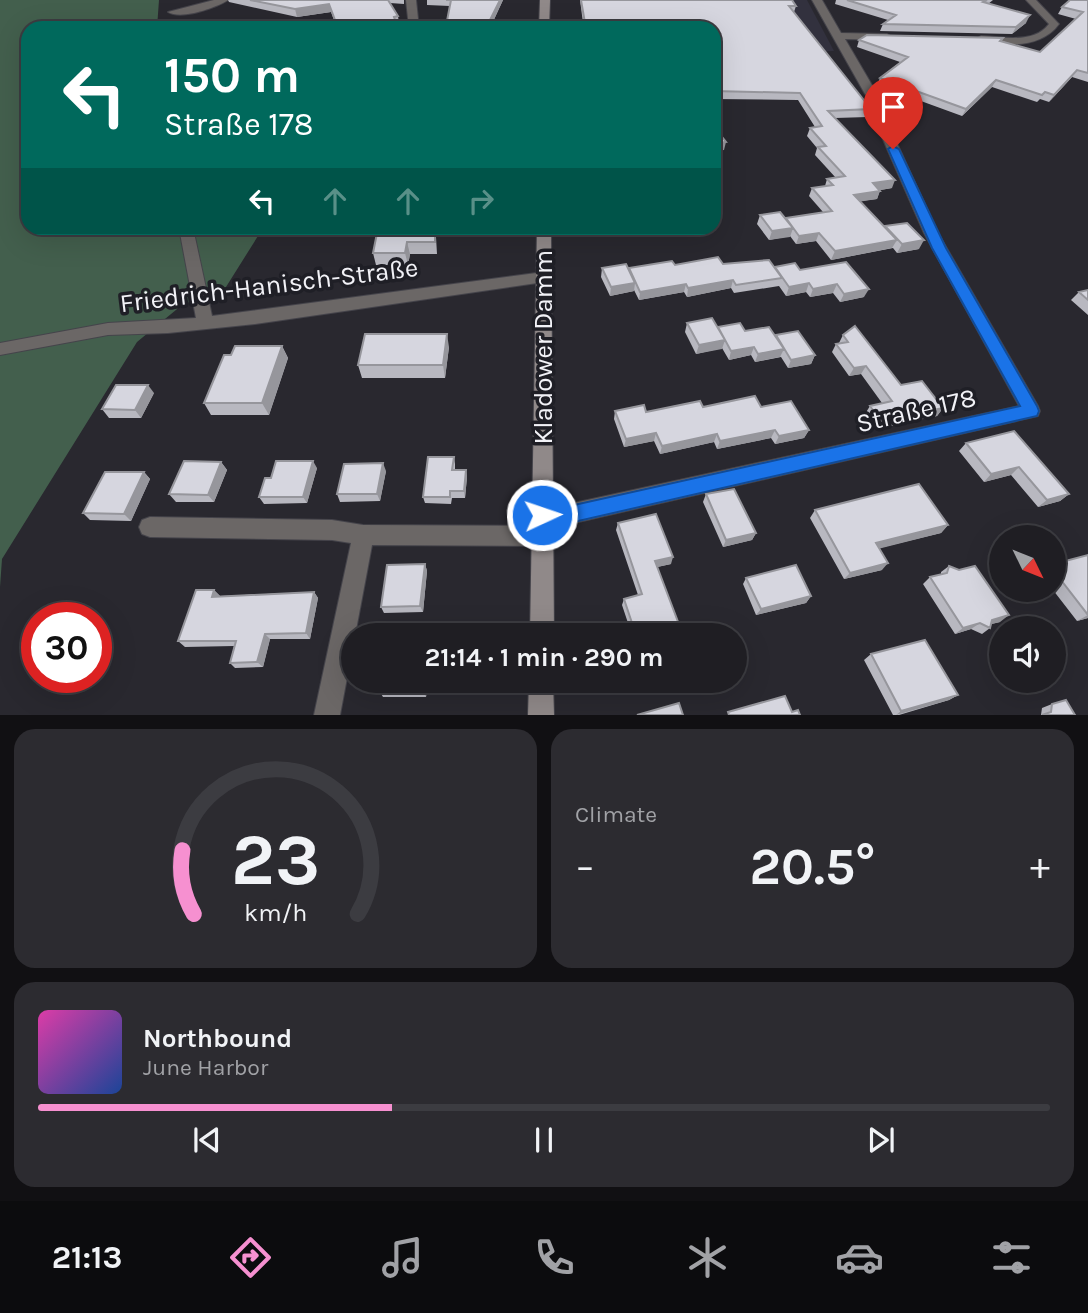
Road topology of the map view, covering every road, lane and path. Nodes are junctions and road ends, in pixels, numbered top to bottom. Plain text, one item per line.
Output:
1 (174, 0) edge
2 (223, 0) edge
3 (411, 0) edge
4 (545, 0) edge
5 (817, 0) edge
6 (1031, 0) edge
7 (413, 21) edge
8 (544, 21) edge
9 (838, 36) junction
10 (894, 37) edge
11 (973, 39) edge
12 (187, 235) edge
13 (544, 235) edge
14 (544, 277) junction
15 (205, 322) junction
16 (0, 349) edge
17 (542, 525) junction
18 (150, 527) dead end
19 (363, 535) junction
20 (542, 623) edge
21 (541, 693) edge
22 (327, 715) edge
23 (541, 715) edge

1 - 2 street
3 - 7 street
4 - 8 main road
5 - 9 street
6 - 11 street
9 - 10 street
9 - 17 street, Straße 178
12 - 15 street
13 - 14 main road, Kladower Damm
14 - 15 street, Friedrich-Hanisch-Straße
14 - 17 main road, Kladower Damm
15 - 16 street, Friedrich-Hanisch-Straße
17 - 19 street
17 - 20 main road, Kladower Damm
18 - 19 street
19 - 22 street
21 - 23 main road

